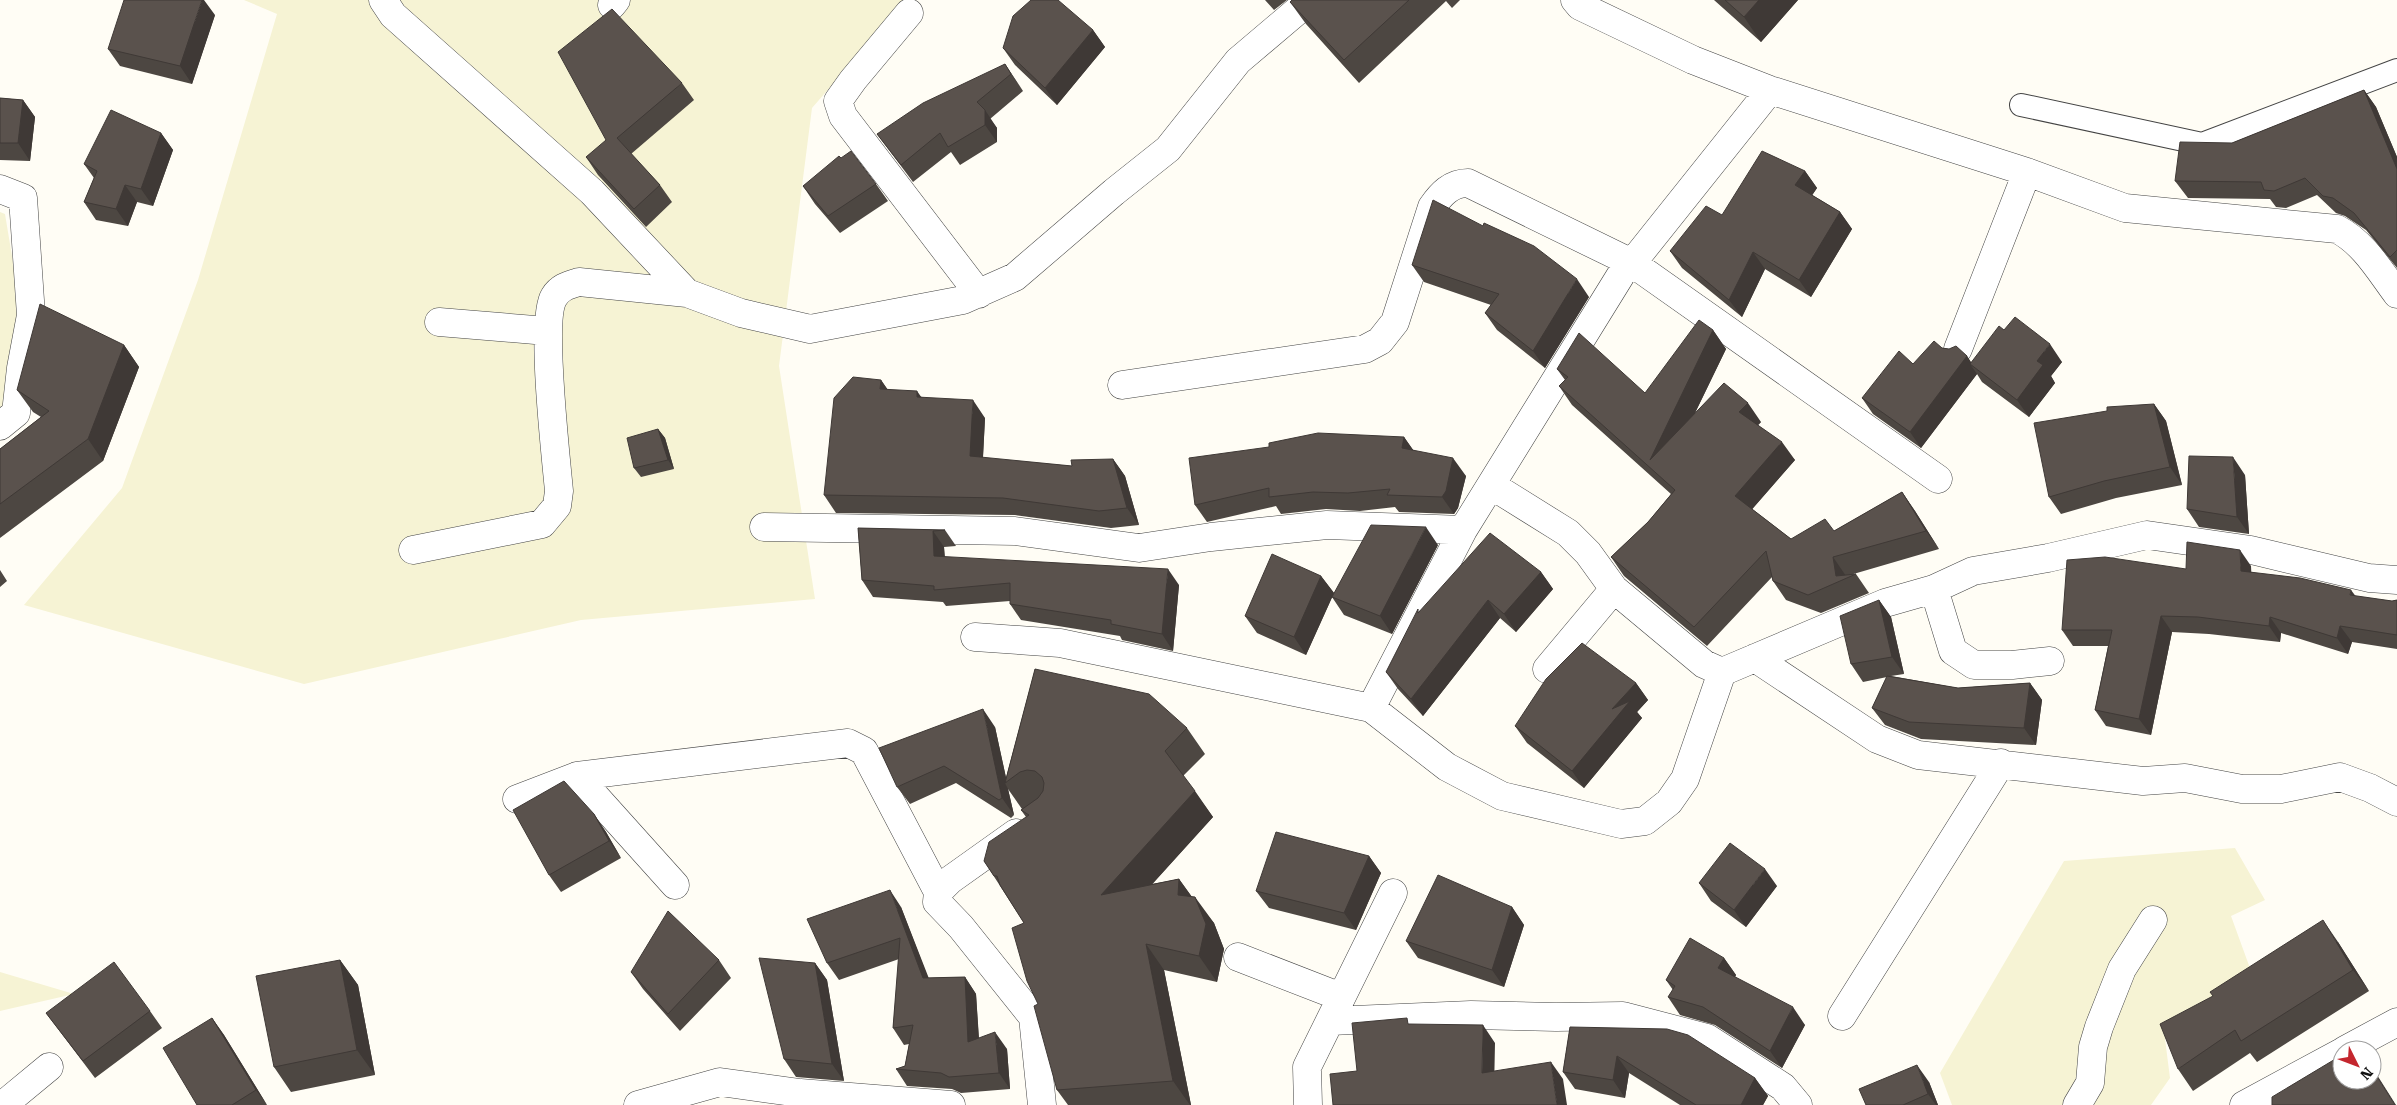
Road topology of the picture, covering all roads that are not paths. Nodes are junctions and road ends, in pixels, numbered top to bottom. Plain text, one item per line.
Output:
1 (383, 0) edge
2 (1310, 0) edge
3 (1575, 0) edge
4 (909, 13) dead end
5 (2397, 70) edge
6 (1770, 90) junction
7 (2021, 105) dead end
8 (2027, 172) junction
9 (0, 189) edge
10 (1632, 263) junction
11 (687, 293) junction
12 (979, 294) junction
13 (2397, 294) edge
14 (439, 322) dead end
15 (547, 332) junction
16 (1958, 349) edge
17 (1122, 385) dead end
18 (0, 426) edge
19 (1938, 479) dead end
20 (1491, 485) junction
21 (764, 527) dead end
22 (1463, 530) junction
23 (413, 550) dead end
24 (2397, 580) edge
25 (1614, 589) junction
26 (1934, 589) junction
27 (974, 637) dead end
28 (1755, 658) junction
29 (2050, 662) dead end
30 (1547, 669) dead end
31 (1722, 672) junction
32 (1371, 708) junction
33 (2000, 763) junction
34 (577, 776) junction
35 (517, 799) dead end
36 (2397, 802) edge
37 (1039, 817) edge
38 (675, 886) dead end
39 (938, 892) junction
40 (1393, 893) dead end
41 (2153, 920) dead end
42 (1238, 957) dead end
43 (1336, 1009) junction
44 (1842, 1016) dead end
45 (2397, 1022) edge
46 (2364, 1040) edge
47 (2332, 1057) edge
48 (49, 1067) dead end
49 (800, 1099) edge
50 (2, 1105) edge
51 (638, 1105) edge
52 (951, 1105) edge
53 (1042, 1105) edge
54 (1308, 1105) edge
55 (1798, 1105) edge
56 (2077, 1105) edge
57 (2244, 1105) edge

1 - 11 street
2 - 12 street
3 - 6 street
4 - 12 street
5 - 7 lane
6 - 8 street
6 - 10 street
8 - 13 street
8 - 16 street
9 - 18 street
10 - 17 street
10 - 19 street
10 - 20 street
11 - 12 street
11 - 15 street
14 - 15 street
15 - 23 street
20 - 22 street
20 - 25 street
21 - 22 street
22 - 32 street
24 - 26 street
25 - 30 street
25 - 31 street
26 - 28 street
26 - 29 street
27 - 32 street
28 - 31 street
28 - 33 street
31 - 32 street
33 - 36 street
33 - 44 street
34 - 35 street
34 - 38 street
34 - 39 street
37 - 39 street
39 - 53 street
40 - 43 street
41 - 56 street
42 - 43 street
43 - 54 street
43 - 55 street
45 - 46 street
47 - 57 street
48 - 50 street
49 - 51 street
49 - 52 street

